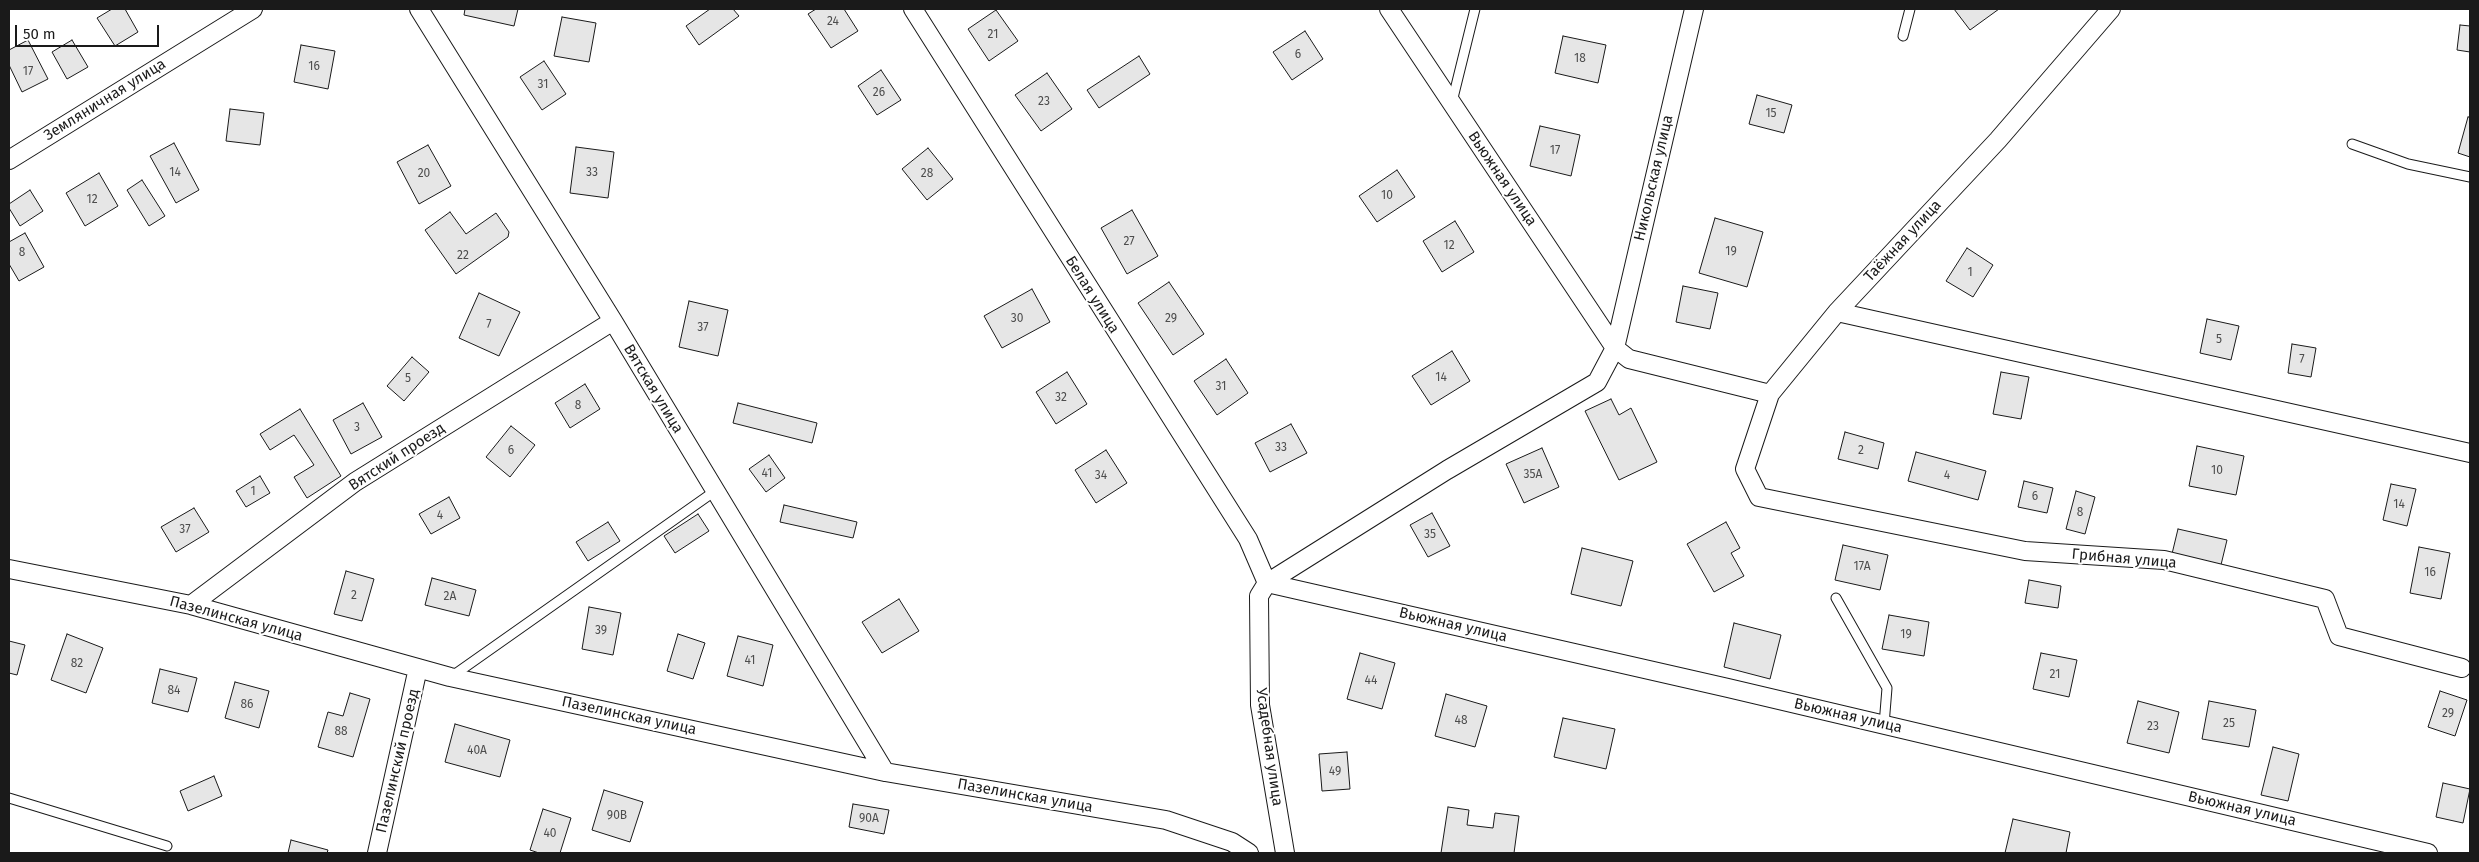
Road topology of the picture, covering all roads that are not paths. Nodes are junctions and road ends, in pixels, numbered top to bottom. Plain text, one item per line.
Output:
1 (252, 9) edge
2 (419, 9) edge
3 (913, 9) edge
4 (1389, 9) edge
5 (1474, 9) edge
6 (1694, 9) edge
7 (1910, 9) edge
8 (2112, 9) edge
9 (1903, 36) dead end
10 (1452, 105) junction
11 (2352, 144) dead end
12 (9, 160) edge
13 (2470, 177) edge
14 (1836, 312) junction
15 (612, 321) junction
16 (1615, 348) junction
17 (1770, 394) junction
18 (2470, 453) edge
19 (715, 491) junction
20 (1759, 497) joint
21 (9, 569) edge
22 (1267, 583) junction
23 (1836, 598) dead end
24 (191, 605) junction
25 (418, 668) junction
26 (2462, 668) dead end
27 (450, 677) junction
28 (1884, 725) junction
29 (885, 772) junction
30 (9, 798) edge
31 (168, 846) dead end
32 (376, 853) edge
33 (1249, 853) edge
34 (1284, 853) edge
35 (2428, 853) edge

1 - 12 street, Земляничная улица
2 - 15 street, Вятская улица
3 - 22 street, Белая улица
4 - 10 street, Вьюжная улица
5 - 10 lane
6 - 16 street, Никольская улица
7 - 9 lane
8 - 14 street, Таёжная улица
10 - 16 street, Вьюжная улица
11 - 13 lane
14 - 17 street, Таёжная улица
14 - 18 street
15 - 19 street, Вятская улица
15 - 24 street, Вятский проезд
16 - 17 street
16 - 22 street, Никольская улица
17 - 20 street, Таёжная улица
19 - 27 lane
19 - 29 street, Вятская улица
20 - 26 street, Грибная улица
21 - 24 street, Пазелинская улица
22 - 28 street, Вьюжная улица
22 - 34 street, Усадебная улица
23 - 28 lane
24 - 25 street, Пазелинская улица
25 - 27 street, Пазелинская улица
25 - 32 street, Пазелинский проезд
27 - 29 street, Пазелинская улица
28 - 35 street, Вьюжная улица
29 - 33 street, Пазелинская улица
30 - 31 lane

